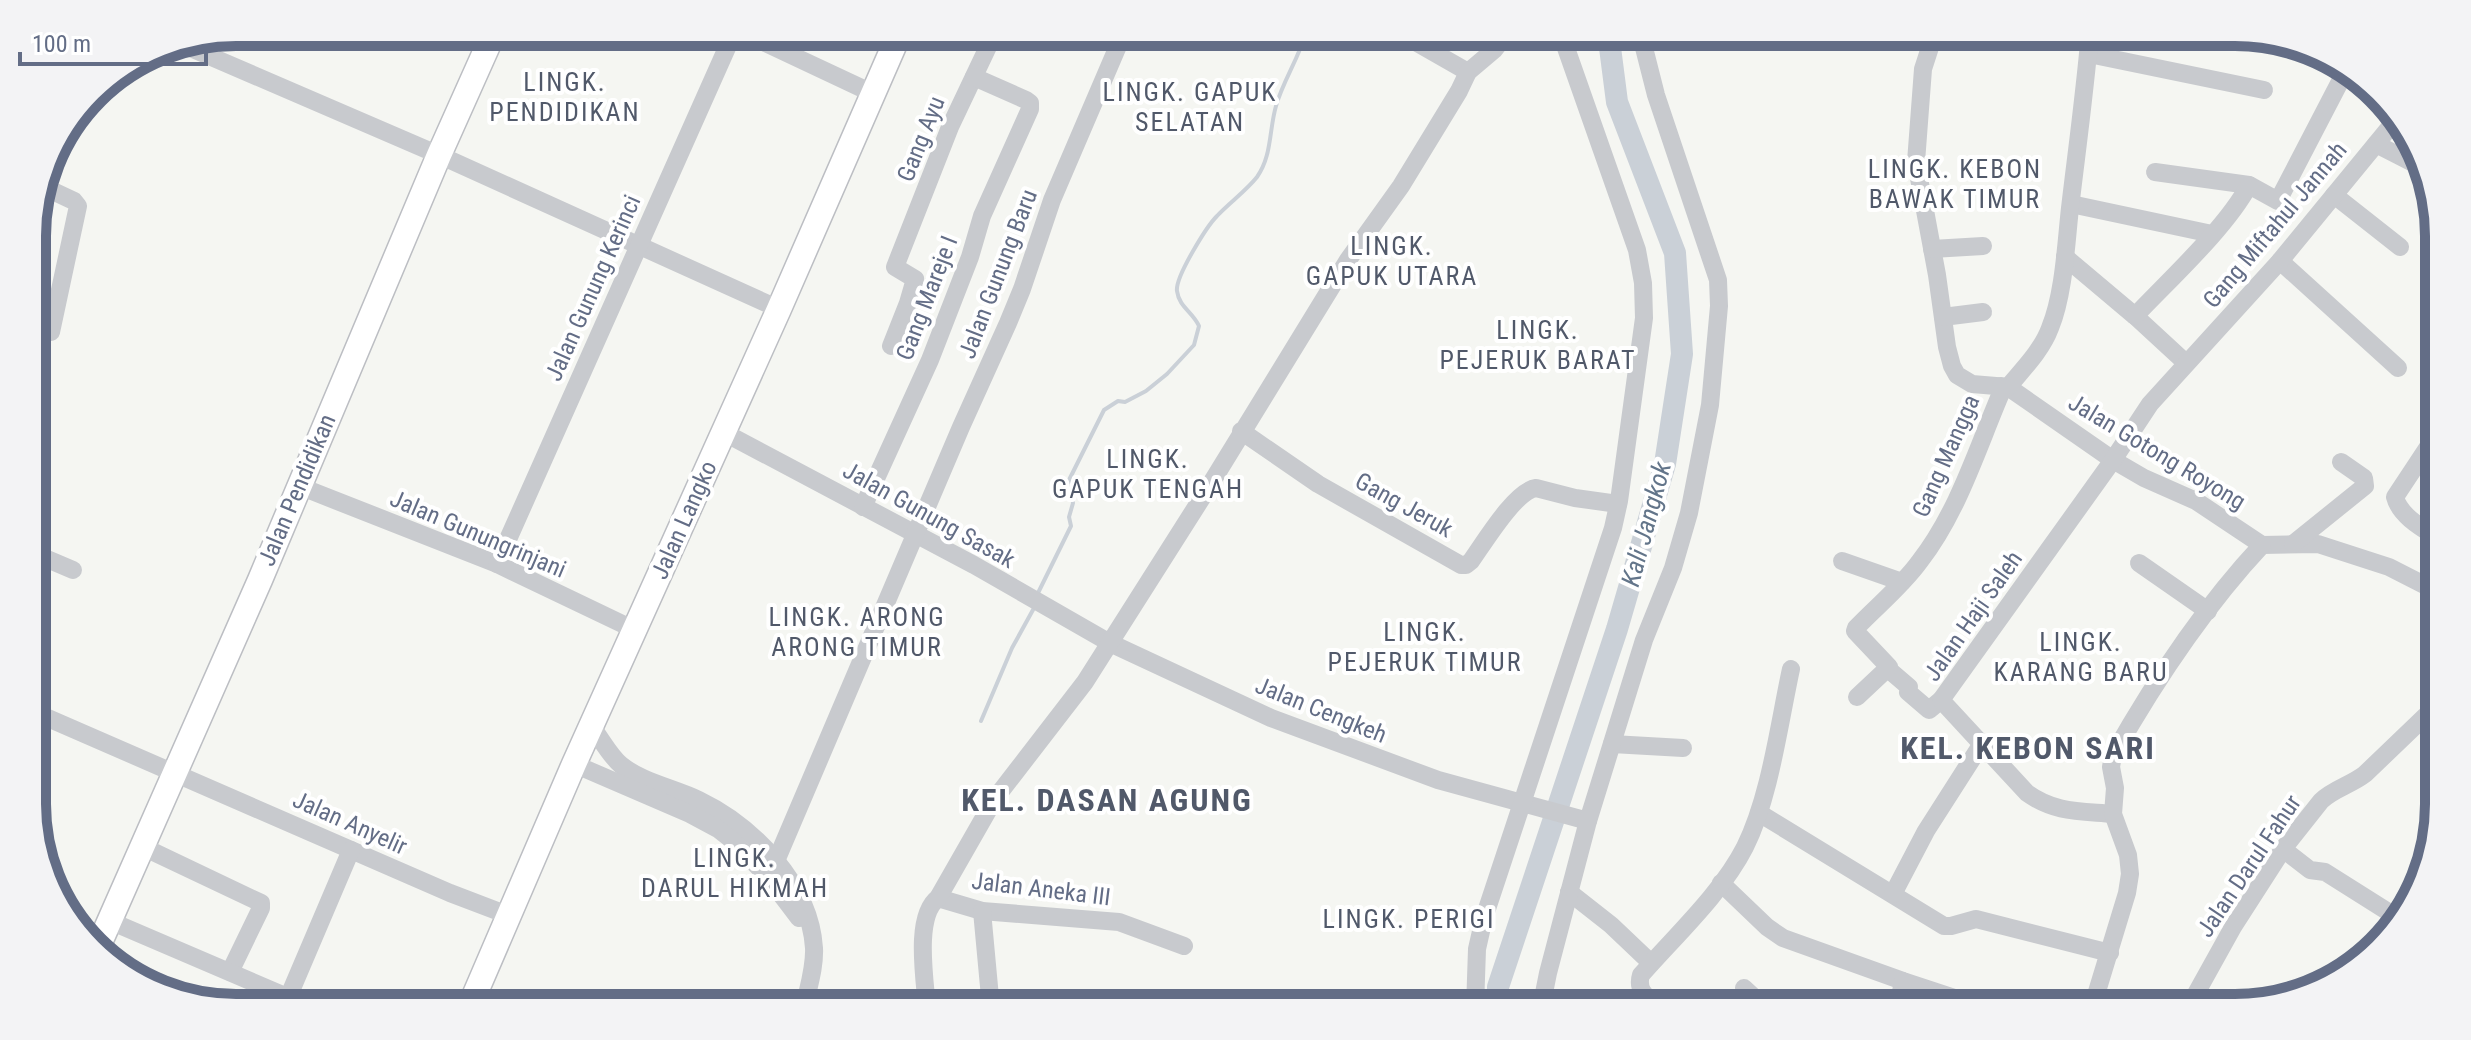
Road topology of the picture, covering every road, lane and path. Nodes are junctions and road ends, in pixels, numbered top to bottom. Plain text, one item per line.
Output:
1 (488, 46) edge
2 (728, 46) edge
3 (772, 46) edge
4 (894, 46) edge
5 (988, 46) edge
6 (1118, 46) edge
7 (1422, 46) edge
8 (1497, 46) edge
9 (1566, 46) edge
10 (1644, 46) edge
11 (1930, 46) edge
12 (2089, 46) edge
13 (196, 50) edge
14 (2089, 54) junction
15 (1468, 72) junction
16 (974, 77) junction
17 (2342, 79) edge
18 (2264, 90) dead end
19 (872, 93) junction
20 (2390, 127) edge
21 (2376, 144) junction
22 (439, 155) junction
23 (2410, 162) edge
24 (2155, 172) dead end
25 (2249, 185) junction
26 (51, 190) edge
27 (2334, 195) junction
28 (2071, 204) junction
29 (2212, 234) junction
30 (639, 245) junction
31 (1983, 246) dead end
32 (2400, 247) dead end
33 (1932, 249) junction
34 (2065, 257) junction
35 (2280, 261) junction
36 (779, 309) junction
37 (1983, 312) dead end
38 (2135, 316) junction
39 (1943, 317) junction
40 (51, 332) dead end
41 (891, 346) dead end
42 (2186, 363) junction
43 (2398, 368) dead end
44 (2004, 387) junction
45 (1241, 431) junction
46 (723, 432) junction
47 (2425, 452) edge
48 (2113, 460) junction
49 (2341, 462) dead end
50 (299, 486) junction
51 (1618, 504) junction
52 (863, 507) junction
53 (2425, 529) edge
54 (916, 534) junction
55 (2293, 544) junction
56 (2262, 545) junction
57 (46, 559) edge
58 (1842, 561) dead end
59 (2139, 563) dead end
60 (497, 564) junction
61 (73, 570) dead end
62 (1902, 582) junction
63 (2425, 585) edge
64 (2208, 611) junction
65 (635, 630) junction
66 (1110, 643) junction
67 (1791, 669) dead end
68 (1888, 669) junction
69 (1857, 697) dead end
70 (1941, 700) junction
71 (46, 717) edge
72 (2425, 717) edge
73 (591, 726) junction
74 (1612, 744) junction
75 (1981, 745) junction
76 (1683, 748) dead end
77 (574, 764) junction
78 (174, 772) junction
79 (1525, 803) junction
80 (1759, 813) junction
81 (2113, 814) junction
82 (1580, 819) junction
83 (141, 846) junction
84 (2283, 849) junction
85 (351, 850) junction
86 (776, 861) junction
87 (1721, 883) junction
88 (1569, 892) junction
89 (1893, 894) junction
90 (938, 898) junction
91 (982, 911) junction
92 (2390, 913) dead end
93 (508, 915) junction
94 (110, 921) junction
95 (813, 936) junction
96 (102, 938) edge
97 (1184, 946) dead end
98 (2110, 953) junction
99 (1651, 963) junction
100 (230, 972) junction
101 (1903, 981) junction
102 (1744, 988) dead end
103 (270, 994) edge
104 (290, 994) edge
105 (475, 994) edge
106 (807, 994) edge
107 (927, 994) edge
108 (990, 994) edge
109 (1475, 994) edge
110 (1544, 994) edge
111 (1645, 994) edge
112 (1750, 994) edge
113 (1901, 994) edge
114 (1942, 994) edge
115 (2097, 994) edge
116 (2196, 994) edge

1 - 22 main road, Jalan Pendidikan
2 - 30 street, Jalan Gunung Kerinci
3 - 19 street
4 - 19 main road, Jalan Langko
5 - 16 street, Gang Ayu
6 - 54 street, Jalan Gunung Baru
7 - 15 street
8 - 15 street
9 - 51 street
10 - 74 street
11 - 33 street, Jalan Gotong Royong
12 - 14 street
13 - 22 street
14 - 18 street
14 - 28 street
15 - 45 street
16 - 41 street, Gang Ayu
16 - 52 street, Gang Mareje I
17 - 25 street
19 - 36 main road, Jalan Langko
20 - 21 street, Gang Miftahul Jannah
21 - 23 street
21 - 27 street, Gang Miftahul Jannah
22 - 30 street
22 - 50 main road, Jalan Pendidikan
24 - 25 street
25 - 29 street
26 - 40 street
27 - 32 street
27 - 35 street, Gang Miftahul Jannah
28 - 29 street
28 - 34 street
29 - 38 street
30 - 36 street
30 - 60 street, Jalan Gunung Kerinci
31 - 33 street
33 - 39 street, Jalan Gotong Royong
34 - 38 street
34 - 44 street
35 - 42 street, Gang Miftahul Jannah
35 - 43 street
36 - 46 main road, Jalan Langko
37 - 39 street
38 - 42 street
39 - 44 street, Jalan Gotong Royong
42 - 48 street, Gang Miftahul Jannah
44 - 48 street, Jalan Gotong Royong
44 - 62 street, Gang Mangga
45 - 51 street, Gang Jeruk
45 - 66 street
46 - 52 street, Jalan Gunung Sasak
46 - 65 main road, Jalan Langko
47 - 53 street
48 - 56 street, Jalan Gotong Royong
48 - 70 street, Jalan Haji Saleh
49 - 55 street
50 - 60 street, Jalan Gunungrinjani
50 - 78 main road, Jalan Pendidikan
51 - 79 street
52 - 54 street, Jalan Gunung Sasak
54 - 66 street, Jalan Gunung Sasak
54 - 86 street, Jalan Gunung Baru
55 - 56 street
55 - 63 street
56 - 64 street
57 - 61 street
58 - 62 street
59 - 64 street
60 - 65 street, Jalan Gunungrinjani
62 - 68 street, Gang Mangga
64 - 81 street
65 - 73 main road, Jalan Langko
66 - 79 street, Jalan Cengkeh
66 - 90 street
67 - 80 street
68 - 69 street
68 - 70 street
70 - 75 street, Jalan Haji Saleh
71 - 78 street, Jalan Anyelir
72 - 84 street, Jalan Darul Fahur
73 - 77 main road, Jalan Langko
73 - 86 street
74 - 76 street
74 - 82 street
75 - 81 street, Jalan Haji Saleh
75 - 89 street
77 - 93 main road, Jalan Langko
77 - 95 street
78 - 83 main road, Jalan Pendidikan
78 - 85 street, Jalan Anyelir
79 - 82 street, Jalan Cengkeh
79 - 109 street
80 - 87 street
80 - 89 street
81 - 98 street
82 - 88 street
83 - 94 main road, Jalan Pendidikan
83 - 100 street
84 - 92 street
84 - 116 street, Jalan Darul Fahur
85 - 93 street, Jalan Anyelir
85 - 104 street
86 - 95 street
87 - 99 street
87 - 101 street
88 - 99 street
88 - 110 street
89 - 98 street
90 - 91 street, Jalan Aneka III
90 - 107 street
91 - 97 street, Jalan Aneka III
91 - 108 street
93 - 105 main road, Jalan Langko
94 - 96 main road, Jalan Pendidikan
94 - 100 street
95 - 106 street
98 - 115 street
99 - 111 street
100 - 103 street
101 - 113 street
101 - 114 street
102 - 112 street

